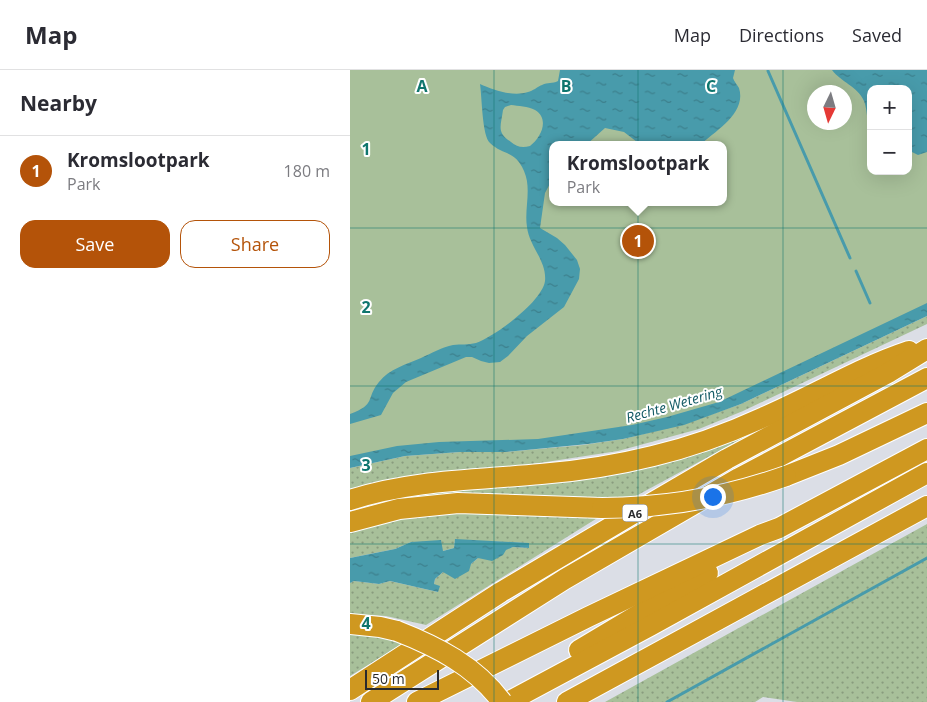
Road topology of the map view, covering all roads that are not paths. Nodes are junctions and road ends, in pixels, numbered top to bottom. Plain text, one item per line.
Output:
1 (927, 344) edge
2 (927, 349) edge
3 (927, 378) edge
4 (927, 413) edge
5 (927, 449) edge
6 (927, 473) edge
7 (350, 500) edge
8 (927, 506) edge
9 (350, 522) edge
10 (779, 528) junction
11 (350, 624) edge
12 (350, 690) edge
13 (371, 702) edge
14 (417, 702) edge
15 (502, 702) edge
16 (508, 702) edge
17 (567, 702) edge

1 - 7 highway
2 - 12 highway, A6
3 - 13 highway, A6
4 - 9 highway, A6, bridge
5 - 10 highway
6 - 16 highway
8 - 17 highway
10 - 14 highway
10 - 15 highway
11 - 15 highway, bridge

